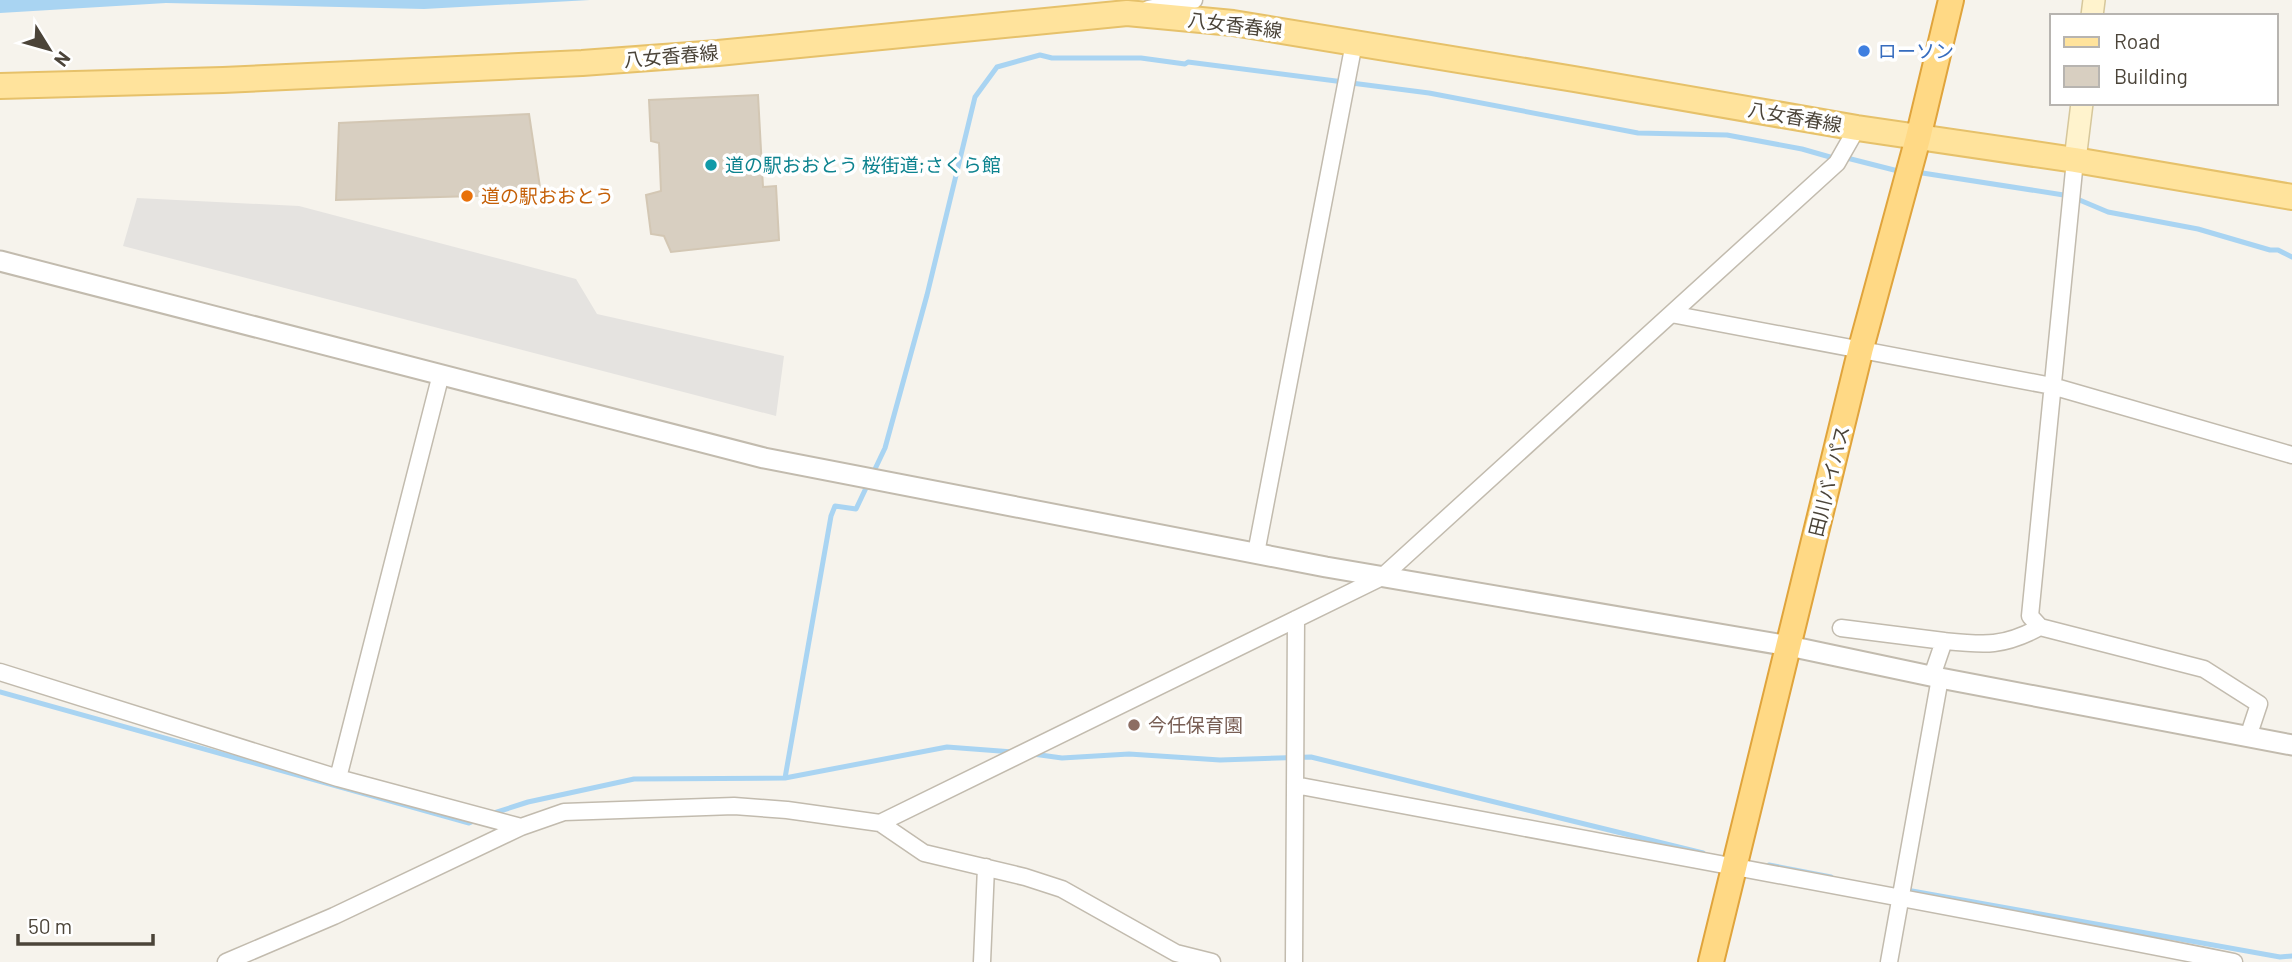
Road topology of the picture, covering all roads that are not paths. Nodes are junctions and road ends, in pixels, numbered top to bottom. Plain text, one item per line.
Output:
1 (1194, 0) edge
2 (1951, 0) edge
3 (1127, 13) junction
4 (1354, 43) junction
5 (0, 86) edge
6 (2082, 105) edge
7 (1857, 128) junction
8 (1918, 138) junction
9 (2075, 160) junction
10 (2292, 197) edge
11 (0, 261) edge
12 (1671, 314) junction
13 (1861, 348) junction
14 (441, 374) junction
15 (2052, 386) junction
16 (2292, 454) edge
17 (1256, 553) junction
18 (1382, 576) junction
19 (1296, 618) junction
20 (2040, 627) junction
21 (1841, 628) dead end
22 (1944, 641) junction
23 (1789, 646) junction
24 (0, 671) edge
25 (1936, 677) junction
26 (2248, 737) junction
27 (2292, 745) edge
28 (338, 778) junction
29 (1295, 785) junction
30 (880, 823) junction
31 (521, 827) junction
32 (986, 867) junction
33 (1734, 868) junction
34 (1901, 896) junction
35 (226, 962) edge
36 (982, 962) edge
37 (1212, 962) edge
38 (1294, 962) edge
39 (1711, 962) edge
40 (1889, 962) edge
41 (2234, 962) edge

1 - 3 street
2 - 8 highway, 田川バイパス
3 - 4 main road, 八女香春線
3 - 5 main road, 八女香春線
4 - 7 main road, 八女香春線
4 - 17 street
6 - 9 main road
7 - 8 main road, 八女香春線
7 - 12 street
8 - 9 main road, 八女香春線
8 - 13 highway, 田川バイパス
9 - 10 main road, 八女香春線
9 - 15 street
11 - 14 street
12 - 13 street
12 - 18 street
13 - 15 street
13 - 23 highway, 田川バイパス
14 - 17 street
14 - 28 street
15 - 16 street
15 - 20 street
17 - 18 street
18 - 19 street
18 - 23 street
19 - 29 street
19 - 30 street
20 - 22 street
20 - 26 street
21 - 22 street
22 - 25 street
23 - 25 street
23 - 33 highway, 田川バイパス
24 - 28 street
25 - 26 street
25 - 34 street
26 - 27 street
28 - 31 street
29 - 33 street
29 - 38 street
30 - 31 street
30 - 32 street
31 - 35 street
32 - 36 street
32 - 37 street
33 - 34 street
33 - 39 highway, 田川バイパス
34 - 40 street
34 - 41 street

